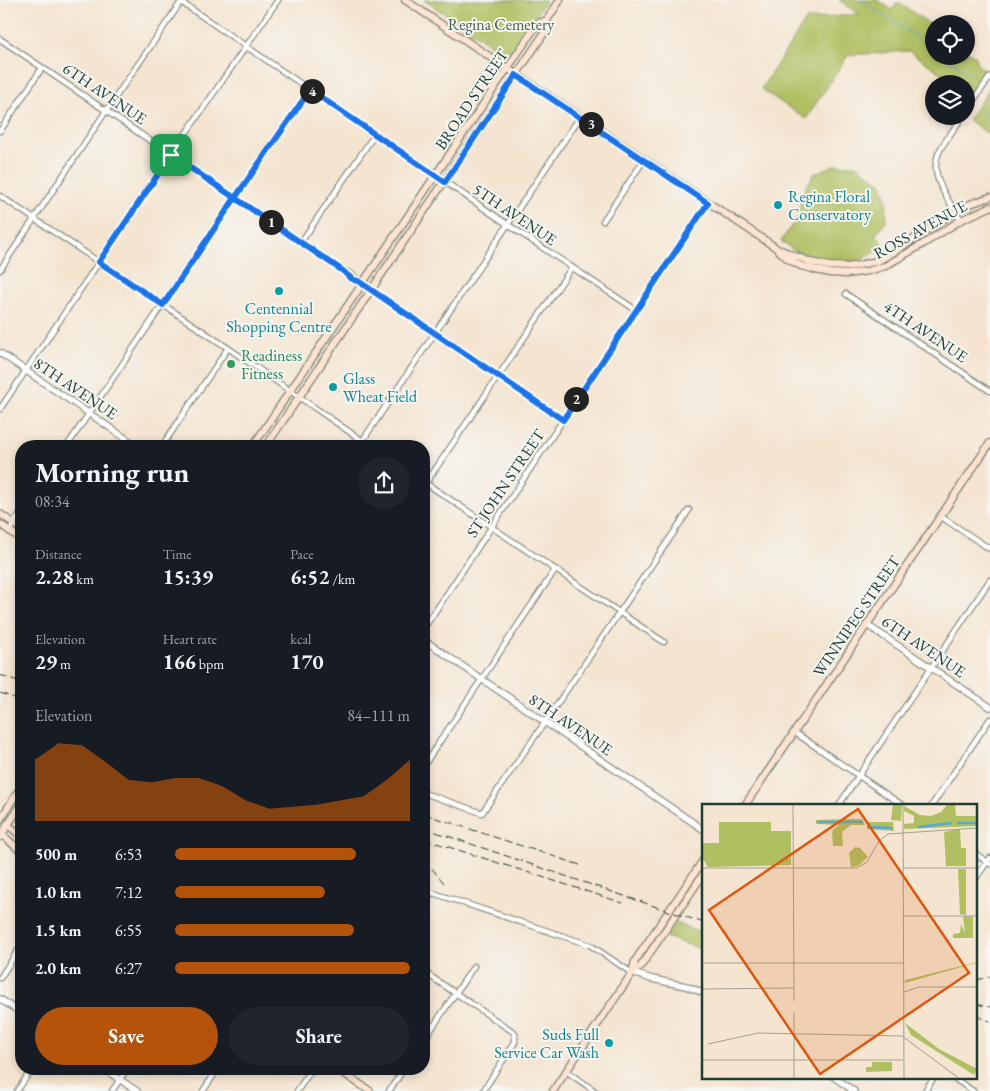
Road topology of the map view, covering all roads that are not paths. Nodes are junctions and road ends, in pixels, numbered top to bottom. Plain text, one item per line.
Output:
1 (278, 0) edge
2 (406, 0) edge
3 (560, 0) edge
4 (547, 20) junction
5 (0, 39) edge
6 (246, 46) junction
7 (42, 68) junction
8 (507, 69) junction
9 (516, 75) junction
10 (990, 77) edge
11 (310, 90) junction
12 (975, 99) edge
13 (106, 111) junction
14 (580, 117) junction
15 (957, 125) edge
16 (0, 131) edge
17 (375, 134) junction
18 (171, 155) junction
19 (644, 160) junction
20 (436, 176) junction
21 (445, 182) junction
22 (0, 196) edge
23 (990, 197) edge
24 (235, 198) junction
25 (708, 203) junction
26 (990, 207) edge
27 (956, 211) junction
28 (35, 219) junction
29 (962, 220) junction
30 (603, 221) dead end
31 (507, 224) junction
32 (301, 242) junction
33 (775, 247) junction
34 (99, 262) junction
35 (572, 267) junction
36 (0, 270) edge
37 (361, 283) junction
38 (371, 290) junction
39 (846, 294) dead end
40 (163, 305) junction
41 (636, 310) junction
42 (434, 333) junction
43 (228, 348) junction
44 (0, 353) edge
45 (26, 371) junction
46 (498, 376) junction
47 (290, 391) junction
48 (990, 392) edge
49 (299, 397) junction
50 (0, 409) edge
51 (90, 414) junction
52 (563, 420) junction
53 (71, 440) edge
54 (128, 440) edge
55 (166, 440) edge
56 (257, 440) edge
57 (270, 440) edge
58 (361, 440) edge
59 (363, 440) edge
60 (990, 443) edge
61 (430, 474) edge
62 (430, 487) edge
63 (689, 510) dead end
64 (0, 514) edge
65 (940, 516) junction
66 (0, 524) edge
67 (14, 524) joint
68 (491, 527) junction
69 (9, 531) junction
70 (15, 535) edge
71 (990, 549) edge
72 (555, 570) junction
73 (990, 580) edge
74 (619, 613) junction
75 (430, 619) edge
76 (867, 625) junction
77 (664, 642) dead end
78 (430, 644) edge
79 (931, 668) junction
80 (481, 679) junction
81 (990, 707) edge
82 (990, 719) edge
83 (545, 722) junction
84 (794, 732) junction
85 (430, 756) edge
86 (858, 775) junction
87 (430, 795) edge
88 (15, 796) edge
89 (747, 804) edge
90 (839, 804) edge
91 (901, 804) edge
92 (933, 804) edge
93 (15, 814) edge
94 (0, 819) edge
95 (8, 825) junction
96 (702, 829) edge
97 (15, 831) edge
98 (1, 835) edge
99 (15, 846) edge
100 (989, 861) edge
101 (702, 862) edge
102 (978, 875) edge
103 (702, 876) edge
104 (431, 893) edge
105 (15, 955) edge
106 (474, 966) dead end
107 (632, 972) junction
108 (430, 976) edge
109 (0, 978) edge
110 (702, 992) edge
111 (456, 993) junction
112 (0, 999) edge
113 (15, 1009) edge
114 (430, 1031) edge
115 (566, 1071) junction
116 (28, 1075) edge
117 (113, 1075) edge
118 (123, 1075) edge
119 (214, 1075) edge
120 (308, 1075) edge
121 (346, 1075) edge
122 (400, 1075) edge
123 (838, 1078) edge
124 (933, 1078) edge
125 (954, 1078) edge
126 (120, 1080) junction
127 (17, 1091) edge
128 (112, 1091) edge
129 (137, 1091) edge
130 (203, 1091) edge
131 (297, 1091) edge
132 (370, 1091) edge
133 (389, 1091) edge
134 (483, 1091) edge
135 (553, 1091) edge
136 (595, 1091) edge
137 (854, 1091) edge
138 (925, 1091) edge
139 (973, 1091) edge

1 - 6 street
2 - 8 main road
3 - 4 main road, BROAD STREET
4 - 8 main road, BROAD STREET
4 - 9 main road, BROAD STREET
5 - 7 street, 6TH AVENUE
6 - 11 street, 5TH AVENUE
6 - 13 street, 5TH AVENUE
6 - 18 street
7 - 13 street, 6TH AVENUE
7 - 16 street
8 - 9 main road
8 - 20 main road, BROAD STREET
9 - 14 main road
9 - 21 main road, BROAD STREET
10 - 12 street
11 - 17 street, 5TH AVENUE
11 - 24 street
13 - 18 street, 6TH AVENUE
13 - 28 street
14 - 19 main road
14 - 31 street
15 - 27 street
17 - 20 street, 5TH AVENUE
17 - 32 street
18 - 24 street, 6TH AVENUE
18 - 34 street
19 - 25 main road
19 - 30 street
20 - 21 street, 5TH AVENUE
20 - 37 main road, BROAD STREET
21 - 31 street, 5TH AVENUE
21 - 38 main road, BROAD STREET
22 - 28 street
23 - 27 main road, ROSS AVENUE
24 - 32 street, 6TH AVENUE
24 - 40 street
25 - 33 main road
25 - 41 street, ST JOHN STREET
26 - 29 main road, ROSS AVENUE
27 - 29 street
27 - 33 main road, ROSS AVENUE
28 - 34 street
28 - 36 street
29 - 33 main road, ROSS AVENUE
31 - 35 street, 5TH AVENUE
31 - 42 street
32 - 37 street, 6TH AVENUE
34 - 40 street
34 - 45 street
35 - 41 street, 5TH AVENUE
35 - 46 street
37 - 38 street, 6TH AVENUE
37 - 47 main road, BROAD STREET
38 - 42 street, 6TH AVENUE
38 - 49 main road, BROAD STREET
39 - 48 street, 4TH AVENUE
40 - 43 street
40 - 51 street
41 - 52 street, ST JOHN STREET
42 - 46 street, 6TH AVENUE
42 - 59 street
43 - 47 street
43 - 55 street
44 - 45 street, 8TH AVENUE
45 - 50 street
45 - 51 street, 8TH AVENUE
46 - 52 street, 6TH AVENUE
46 - 61 street
47 - 49 street
47 - 56 main road, BROAD STREET
49 - 57 main road, BROAD STREET
49 - 58 street
51 - 53 street
51 - 54 street, 8TH AVENUE
52 - 68 street, ST JOHN STREET
60 - 65 main road, WINNIPEG STREET
62 - 68 street
63 - 74 street
64 - 67 main road
65 - 71 street
65 - 76 main road, WINNIPEG STREET
66 - 69 main road
67 - 69 street
68 - 72 street
68 - 75 street, ST JOHN STREET
69 - 70 main road
72 - 74 street
72 - 80 street
73 - 79 street
74 - 77 street
74 - 83 street
76 - 79 street, 6TH AVENUE
76 - 84 main road, WINNIPEG STREET
78 - 80 street, 8TH AVENUE
79 - 81 street, 6TH AVENUE
79 - 86 street
80 - 83 street, 8TH AVENUE
80 - 85 street
82 - 92 street
83 - 87 street
83 - 96 street, 8TH AVENUE
84 - 86 street
84 - 89 main road, WINNIPEG STREET
86 - 90 street
86 - 91 street
88 - 94 main road
93 - 95 main road
94 - 95 main road
95 - 97 main road
95 - 98 main road
98 - 99 main road
100 - 102 street
101 - 107 main road
103 - 107 main road
104 - 107 street
105 - 109 street
106 - 111 street
107 - 110 street
107 - 115 main road
108 - 111 street
111 - 114 street
111 - 134 street
112 - 113 street
115 - 135 main road
115 - 136 street
116 - 127 street
117 - 126 street
118 - 126 street
119 - 130 street
120 - 131 street
121 - 132 main road
122 - 133 street
123 - 137 street
124 - 138 street
125 - 139 street
126 - 128 street
126 - 129 street

